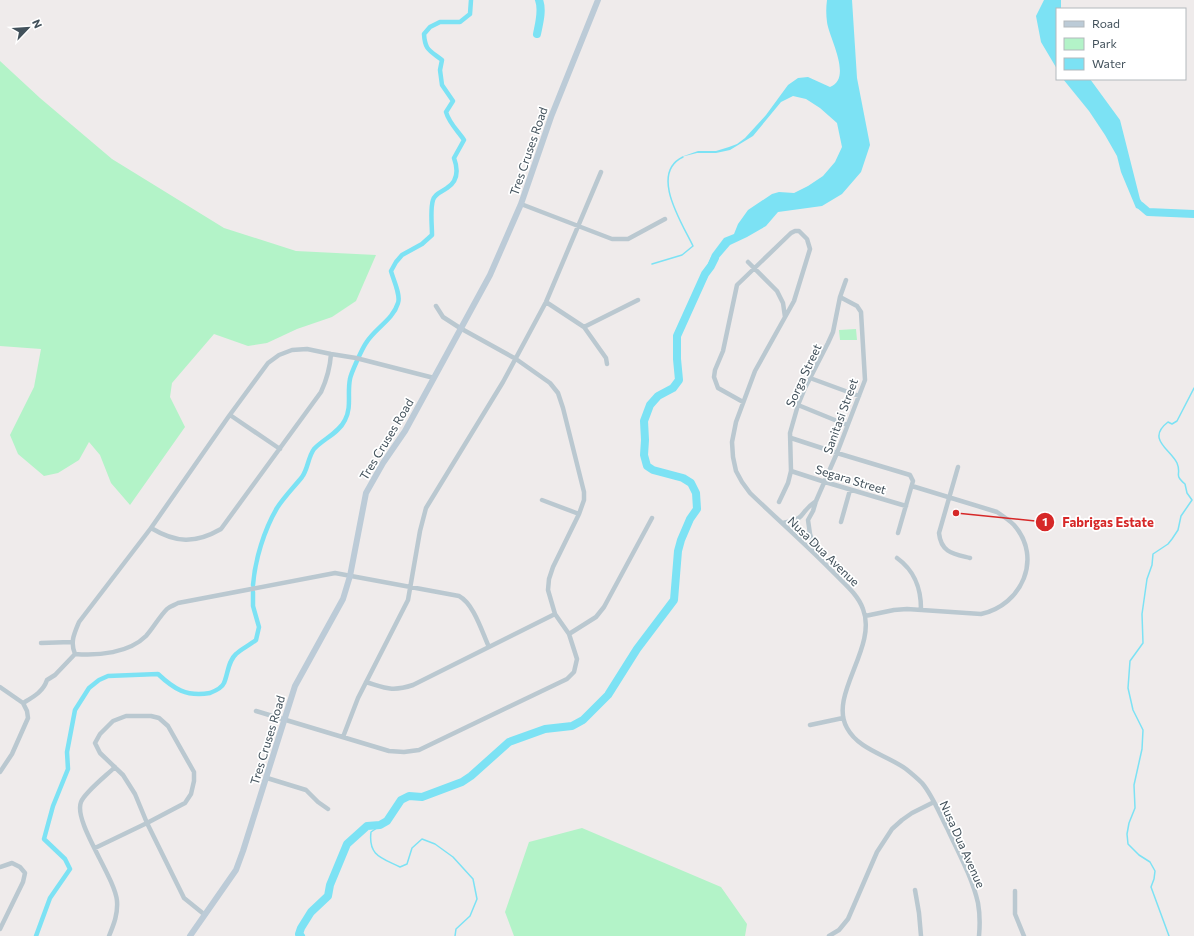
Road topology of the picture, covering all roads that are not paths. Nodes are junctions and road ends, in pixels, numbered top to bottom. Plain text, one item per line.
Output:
1 (598, 0) edge
2 (601, 172) dead end
3 (521, 204) junction
4 (665, 219) dead end
5 (579, 227) junction
6 (748, 262) dead end
7 (754, 268) junction
8 (846, 280) dead end
9 (840, 297) junction
10 (638, 300) dead end
11 (546, 302) junction
12 (436, 306) dead end
13 (785, 317) junction
14 (460, 328) junction
15 (584, 328) junction
16 (331, 354) junction
17 (516, 359) junction
18 (607, 364) dead end
19 (434, 378) junction
20 (810, 378) junction
21 (859, 396) junction
22 (743, 402) junction
23 (798, 405) junction
24 (230, 414) junction
25 (847, 425) junction
26 (791, 438) junction
27 (280, 449) junction
28 (837, 453) junction
29 (958, 467) dead end
30 (791, 471) junction
31 (825, 482) junction
32 (912, 486) junction
33 (850, 490) junction
34 (949, 497) junction
35 (542, 500) dead end
36 (816, 501) junction
37 (780, 502) dead end
38 (906, 506) junction
39 (579, 514) junction
40 (801, 516) junction
41 (652, 518) dead end
42 (808, 520) junction
43 (840, 522) dead end
44 (782, 523) junction
45 (151, 528) junction
46 (898, 533) dead end
47 (816, 554) junction
48 (897, 558) dead end
49 (970, 558) dead end
50 (350, 576) junction
51 (412, 587) junction
52 (921, 609) junction
53 (555, 614) junction
54 (865, 616) junction
55 (569, 634) junction
56 (71, 642) junction
57 (41, 644) dead end
58 (489, 647) junction
59 (75, 654) junction
60 (366, 682) junction
61 (0, 687) edge
62 (23, 703) junction
63 (256, 711) dead end
64 (843, 718) junction
65 (285, 719) junction
66 (810, 725) dead end
67 (343, 737) junction
68 (115, 767) junction
69 (0, 772) edge
70 (267, 778) junction
71 (934, 802) junction
72 (328, 809) dead end
73 (147, 823) junction
74 (94, 848) junction
75 (0, 867) edge
76 (915, 890) dead end
77 (1015, 891) dead end
78 (205, 915) junction
79 (0, 929) edge
80 (109, 936) edge
81 (190, 936) edge
82 (829, 936) edge
83 (923, 936) edge
84 (979, 936) edge
85 (1023, 936) edge

1 - 3 main road, Tres Cruses Road
2 - 5 street
3 - 5 street
3 - 14 main road, Tres Cruses Road
4 - 5 street
5 - 11 street
6 - 7 street
7 - 13 street
7 - 13 street, Nusa Dua Avenue
7 - 22 street
8 - 9 street, Sorga Street
9 - 20 street, Sorga Street
9 - 21 street, Sanitasi Street
10 - 15 street
11 - 15 street
11 - 17 street
12 - 14 street
13 - 22 street, Nusa Dua Avenue
14 - 17 street
14 - 19 main road, Tres Cruses Road
15 - 18 street
16 - 19 street
16 - 24 street
16 - 27 street
17 - 39 street
17 - 51 street
19 - 50 main road, Tres Cruses Road
20 - 21 street
20 - 23 street, Sorga Street
21 - 25 street, Sanitasi Street
22 - 44 street, Nusa Dua Avenue
23 - 25 street
23 - 26 street, Sorga Street
24 - 27 street
24 - 45 street
25 - 28 street, Sanitasi Street
26 - 28 street
26 - 30 street, Sorga Street
27 - 45 street
28 - 31 street, Sanitasi Street
28 - 32 street
29 - 34 street
30 - 31 street, Segara Street
30 - 37 street, Sorga Street
31 - 33 street, Segara Street
31 - 36 street, Sanitasi Street
32 - 34 street
32 - 38 street
33 - 38 street, Segara Street
33 - 43 street
34 - 49 street
34 - 52 street
35 - 39 street
36 - 40 street, Sanitasi Street
36 - 42 street, Sanitasi Street
38 - 46 street
39 - 53 street
40 - 42 street
40 - 44 street, Sanitasi Street
41 - 55 street
42 - 47 street
44 - 47 street, Nusa Dua Avenue
45 - 56 street
47 - 54 street, Nusa Dua Avenue
48 - 52 street
50 - 51 street
50 - 59 street
50 - 65 main road, Tres Cruses Road
51 - 58 street
51 - 60 street
52 - 54 street
53 - 55 street
53 - 58 street
54 - 64 street, Nusa Dua Avenue
55 - 67 street
56 - 57 street
56 - 59 street
58 - 60 street
59 - 62 street
60 - 67 street
61 - 62 street
62 - 69 street
63 - 65 street
64 - 66 street
64 - 71 street, Nusa Dua Avenue
65 - 67 street
65 - 70 main road, Tres Cruses Road
68 - 73 street
68 - 73 street
68 - 74 street
70 - 72 street
70 - 78 main road, Tres Cruses Road
71 - 82 street
71 - 84 street, Nusa Dua Avenue
73 - 74 street
73 - 78 street
74 - 80 street
75 - 79 street
76 - 83 street
77 - 85 street
78 - 81 main road, Tres Cruses Road

